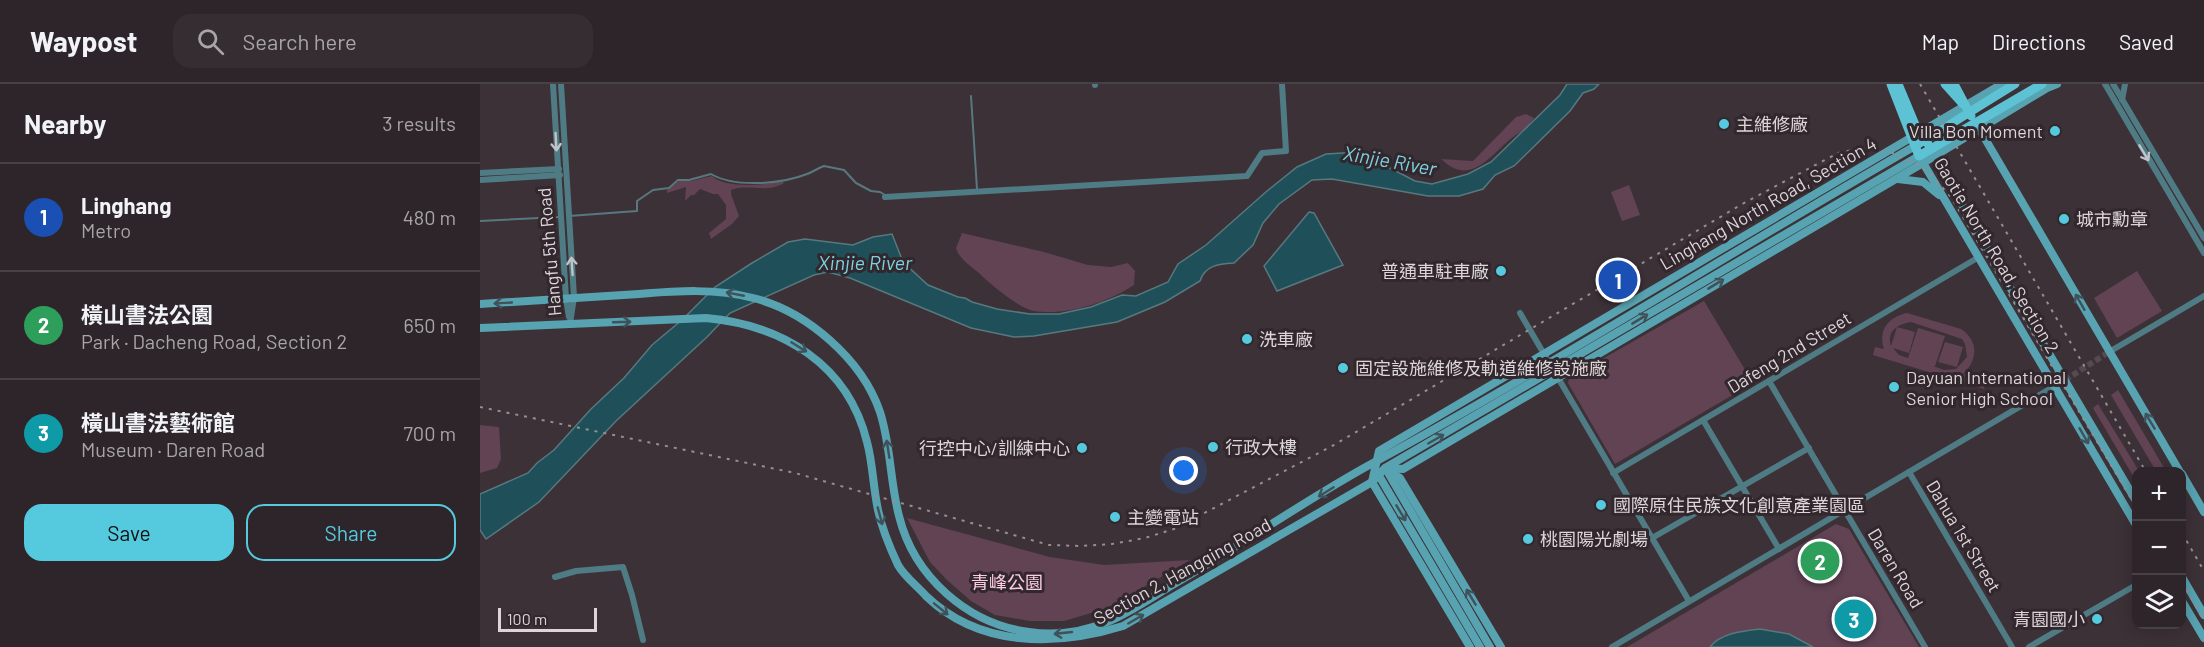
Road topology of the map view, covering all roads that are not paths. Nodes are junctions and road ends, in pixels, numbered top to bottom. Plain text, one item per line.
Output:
1 (553, 84) edge
2 (561, 84) edge
3 (1281, 84) edge
4 (1891, 84) edge
5 (1898, 84) edge
6 (1945, 84) edge
7 (1954, 84) edge
8 (2002, 84) edge
9 (2015, 84) edge
10 (2042, 84) edge
11 (2057, 84) edge
12 (2105, 84) edge
13 (2113, 84) edge
14 (2126, 84) edge
15 (2122, 101) junction
16 (1967, 109) junction
17 (1976, 125) junction
18 (1923, 136) junction
19 (1913, 142) junction
20 (1933, 152) junction
21 (1921, 160) junction
22 (558, 172) junction
23 (566, 172) junction
24 (480, 173) edge
25 (1894, 179) junction
26 (480, 180) edge
27 (885, 197) dead end
28 (1947, 201) junction
29 (2204, 238) edge
30 (2204, 253) edge
31 (1979, 257) junction
32 (2204, 296) edge
33 (570, 298) junction
34 (480, 304) edge
35 (1520, 313) dead end
36 (570, 324) junction
37 (480, 328) edge
38 (2109, 352) junction
39 (1546, 358) junction
40 (1555, 374) junction
41 (2066, 380) junction
42 (1769, 381) junction
43 (2055, 386) junction
44 (1703, 420) junction
45 (1809, 448) junction
46 (1376, 461) junction
47 (2177, 467) edge
48 (1386, 468) junction
49 (1909, 472) junction
50 (1402, 473) junction
51 (1613, 473) junction
52 (1379, 476) junction
53 (2186, 481) edge
54 (1371, 482) junction
55 (1742, 487) junction
56 (2132, 494) edge
57 (1845, 510) junction
58 (2204, 512) edge
59 (2134, 521) edge
60 (1652, 538) junction
61 (1779, 549) junction
62 (555, 577) dead end
63 (2186, 585) edge
64 (2132, 587) edge
65 (1689, 602) junction
66 (2186, 609) edge
67 (2204, 615) edge
68 (2204, 638) edge
69 (643, 640) dead end
70 (1470, 647) edge
71 (1480, 647) edge
72 (1491, 647) edge
73 (1501, 647) edge
74 (1612, 647) edge
75 (1926, 647) edge
76 (2012, 647) edge
77 (2029, 647) edge

1 -> 22 street, Hangfu 5th Road
2 - 23 street, Hangfu 5th Road
3 - 27 street
4 - 19 main road
5 - 18 main road
6 - 16 main road
7 - 16 main road
8 - 16 street
9 - 16 main road, Linghang North Road, Section 4
10 - 17 main road, Linghang North Road, Section 4
11 - 17 street
12 -> 30 street
13 - 15 street
14 - 15 street
15 - 29 street
16 - 17 main road
16 - 18 main road, Linghang North Road, Section 4
17 - 20 main road, Linghang North Road, Section 4
38 -> 17 street
18 - 19 main road, Linghang North Road, Section 4
18 - 20 main road
19 - 21 main road
19 - 39 street, Linghang North Road, Section 4
20 - 21 main road, Linghang North Road, Section 4
20 - 41 street, Gaotie North Road, Section 2
21 - 25 street, Linghang North Road, Section 4
21 - 28 street, Gaotie North Road, Section 2
40 -> 21 street, Linghang North Road, Section 4
22 - 23 street
22 - 24 street
22 - 26 street
22 - 33 street, Hangfu 5th Road
33 -> 23 street, Hangfu 5th Road
25 - 28 street
40 -> 25 street, Linghang North Road, Section 4
28 - 31 street, Gaotie North Road, Section 2
31 - 42 street, Dafeng 2nd Street
31 - 43 street, Gaotie North Road, Section 2
32 - 38 street
33 -> 34 street
33 - 36 street, Hangfu 5th Road
46 -> 33 street, Section 2, Hangqing Road
35 - 39 street
36 - 37 street
36 -> 54 street, Section 2, Hangqing Road
47 -> 38 street
39 - 40 street
39 - 46 street, Linghang North Road, Section 4
48 -> 40 street, Linghang North Road, Section 4
40 - 50 street, Linghang North Road, Section 4
40 - 51 street
41 - 43 street
41 - 56 street, Gaotie North Road, Section 2
42 - 44 street, Dafeng 2nd Street
42 - 45 street, Daren Road
43 - 49 street
43 -> 59 street, Gaotie North Road, Section 2
44 - 51 street, Dafeng 2nd Street
44 - 55 street
45 - 55 street
45 - 57 street, Daren Road
46 - 48 street
46 - 52 street
46 - 54 street
48 - 50 street
48 - 52 street, Linghang North Road, Section 4
48 - 72 street
49 - 57 street
49 - 76 street, Dahua 1st Street
73 -> 50 street
51 - 60 street
52 - 54 street, Linghang North Road, Section 4
52 -> 71 street
53 - 58 street
54 - 70 street
55 - 60 street
55 - 61 street
57 - 61 street
57 - 75 street, Daren Road
60 - 65 street
61 - 65 street
62 - 69 street
63 - 67 street
64 - 77 street
65 - 74 street
66 - 68 street

